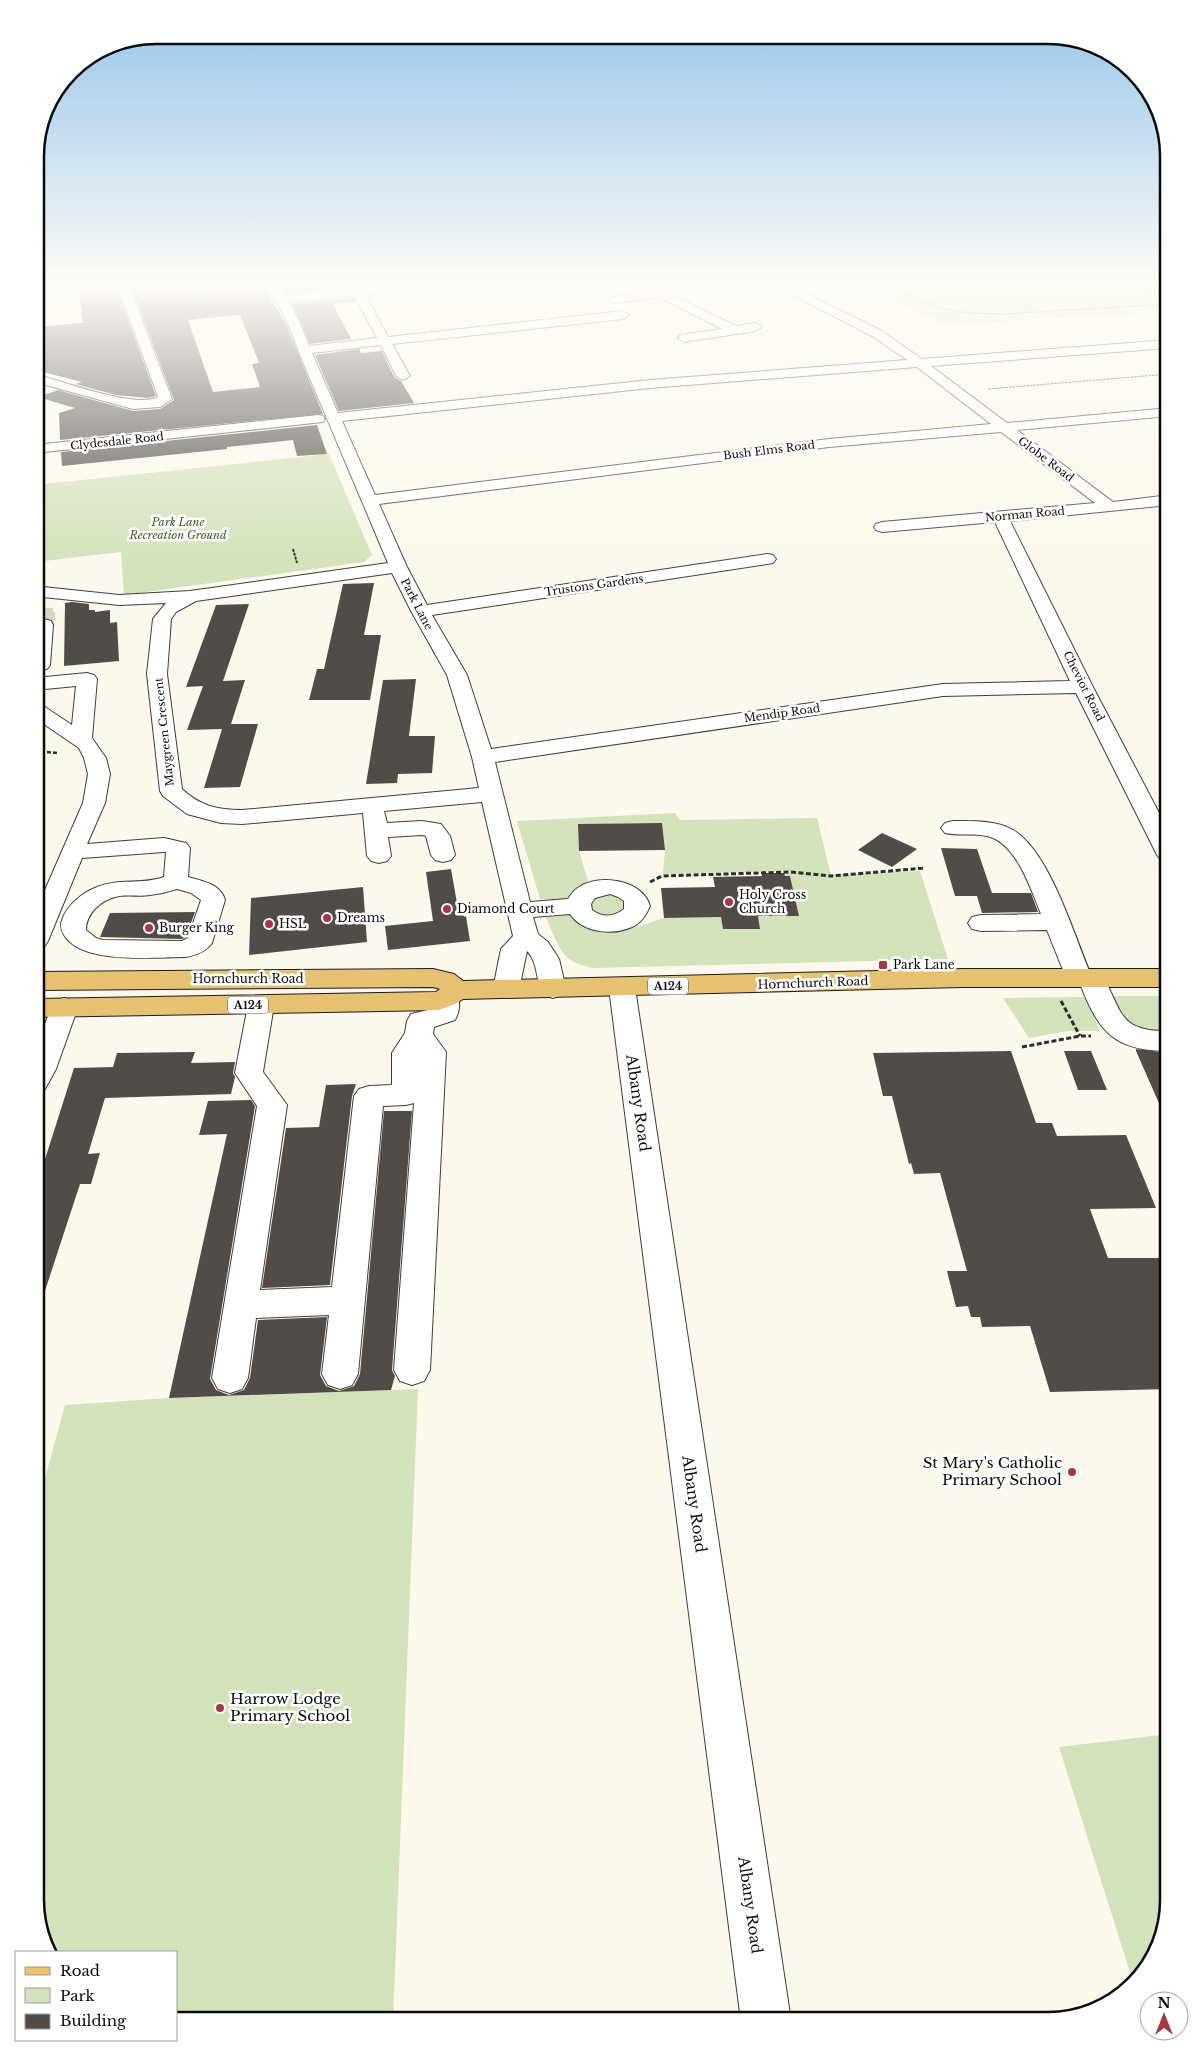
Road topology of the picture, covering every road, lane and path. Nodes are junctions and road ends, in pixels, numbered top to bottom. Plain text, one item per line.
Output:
1 (44, 380) edge
2 (158, 380) edge
3 (314, 380) edge
4 (408, 380) edge
5 (702, 380) edge
6 (941, 380) edge
7 (1099, 380) edge
8 (957, 392) junction
9 (424, 408) junction
10 (1160, 413) edge
11 (326, 418) junction
12 (1003, 427) junction
13 (44, 448) edge
14 (371, 500) junction
15 (1160, 501) edge
16 (1110, 507) junction
17 (1000, 516) junction
18 (882, 528) dead end
19 (767, 559) dead end
20 (398, 567) junction
21 (191, 596) junction
22 (44, 608) edge
23 (420, 611) junction
24 (44, 675) edge
25 (1084, 687) junction
26 (44, 715) edge
27 (81, 740) junction
28 (483, 757) junction
29 (492, 794) junction
30 (373, 806) junction
31 (953, 828) dead end
32 (376, 831) junction
33 (1160, 837) edge
34 (72, 852) junction
35 (443, 855) dead end
36 (379, 856) dead end
37 (925, 868) dead end
38 (176, 881) junction
39 (628, 892) junction
40 (578, 906) junction
41 (519, 910) junction
42 (44, 921) edge
43 (1056, 922) junction
44 (981, 923) dead end
45 (526, 938) junction
46 (1050, 978) junction
47 (1085, 978) junction
48 (1160, 978) edge
49 (44, 981) edge
50 (622, 988) junction
51 (506, 989) junction
52 (553, 989) junction
53 (451, 994) junction
54 (261, 1005) junction
55 (64, 1007) junction
56 (44, 1008) edge
57 (419, 1035) junction
58 (1080, 1036) junction
59 (1134, 1036) junction
60 (1160, 1041) edge
61 (1022, 1047) dead end
62 (44, 1063) edge
63 (348, 1300) junction
64 (241, 1305) junction
65 (412, 1370) dead end
66 (340, 1374) dead end
67 (230, 1378) dead end
68 (765, 2012) edge

1 - 2 street
3 - 11 street, Park Lane
4 - 9 street
5 - 9 street, Clydesdale Road
6 - 8 street, Globe Road
7 - 8 path
8 - 12 street, Globe Road
9 - 11 street, Clydesdale Road
10 - 12 street, Bush Elms Road
11 - 13 street, Clydesdale Road
11 - 14 street, Park Lane
12 - 14 street, Bush Elms Road
12 - 16 street, Globe Road
14 - 20 street, Park Lane
15 - 16 street, Norman Road
16 - 17 street, Norman Road
17 - 18 street, Norman Road
17 - 25 street, Cheviot Road
19 - 23 street, Trustons Gardens
20 - 21 street, Maygreen Crescent
20 - 23 street, Park Lane
21 - 22 street
21 - 30 street, Maygreen Crescent
23 - 28 street, Park Lane
24 - 27 street
25 - 28 street, Mendip Road
25 - 33 street, Cheviot Road
26 - 27 street
27 - 34 street
28 - 29 street, Park Lane
29 - 30 street, Maygreen Crescent
29 - 41 street, Park Lane
30 - 32 street
31 - 43 street
32 - 35 street
32 - 36 street
34 - 38 street
34 - 42 street
37 - 39 path
38 - 38 street
39 - 40 street
39 - 40 street
40 - 41 street
41 - 45 street, Park Lane
43 - 44 street
43 - 47 street
45 - 51 street
45 - 52 street
46 - 47 main road, Hornchurch Road / A124
46 - 50 main road, Hornchurch Road / A124
46 - 58 path
47 - 48 main road, Hornchurch Road / A124
47 - 59 street
49 - 53 main road, Hornchurch Road / A124
50 - 52 main road, Hornchurch Road / A124
50 - 68 street, Albany Road
51 - 52 main road, Hornchurch Road / A124
51 - 53 main road, Hornchurch Road / A124
53 - 54 main road, Hornchurch Road / A124
53 - 57 street
54 - 55 main road, Hornchurch Road / A124
54 - 64 street
55 - 56 main road, Hornchurch Road / A124
55 - 62 street
57 - 63 street
57 - 65 street
58 - 59 path
58 - 61 path
59 - 60 street
63 - 64 street
63 - 66 street
64 - 67 street

